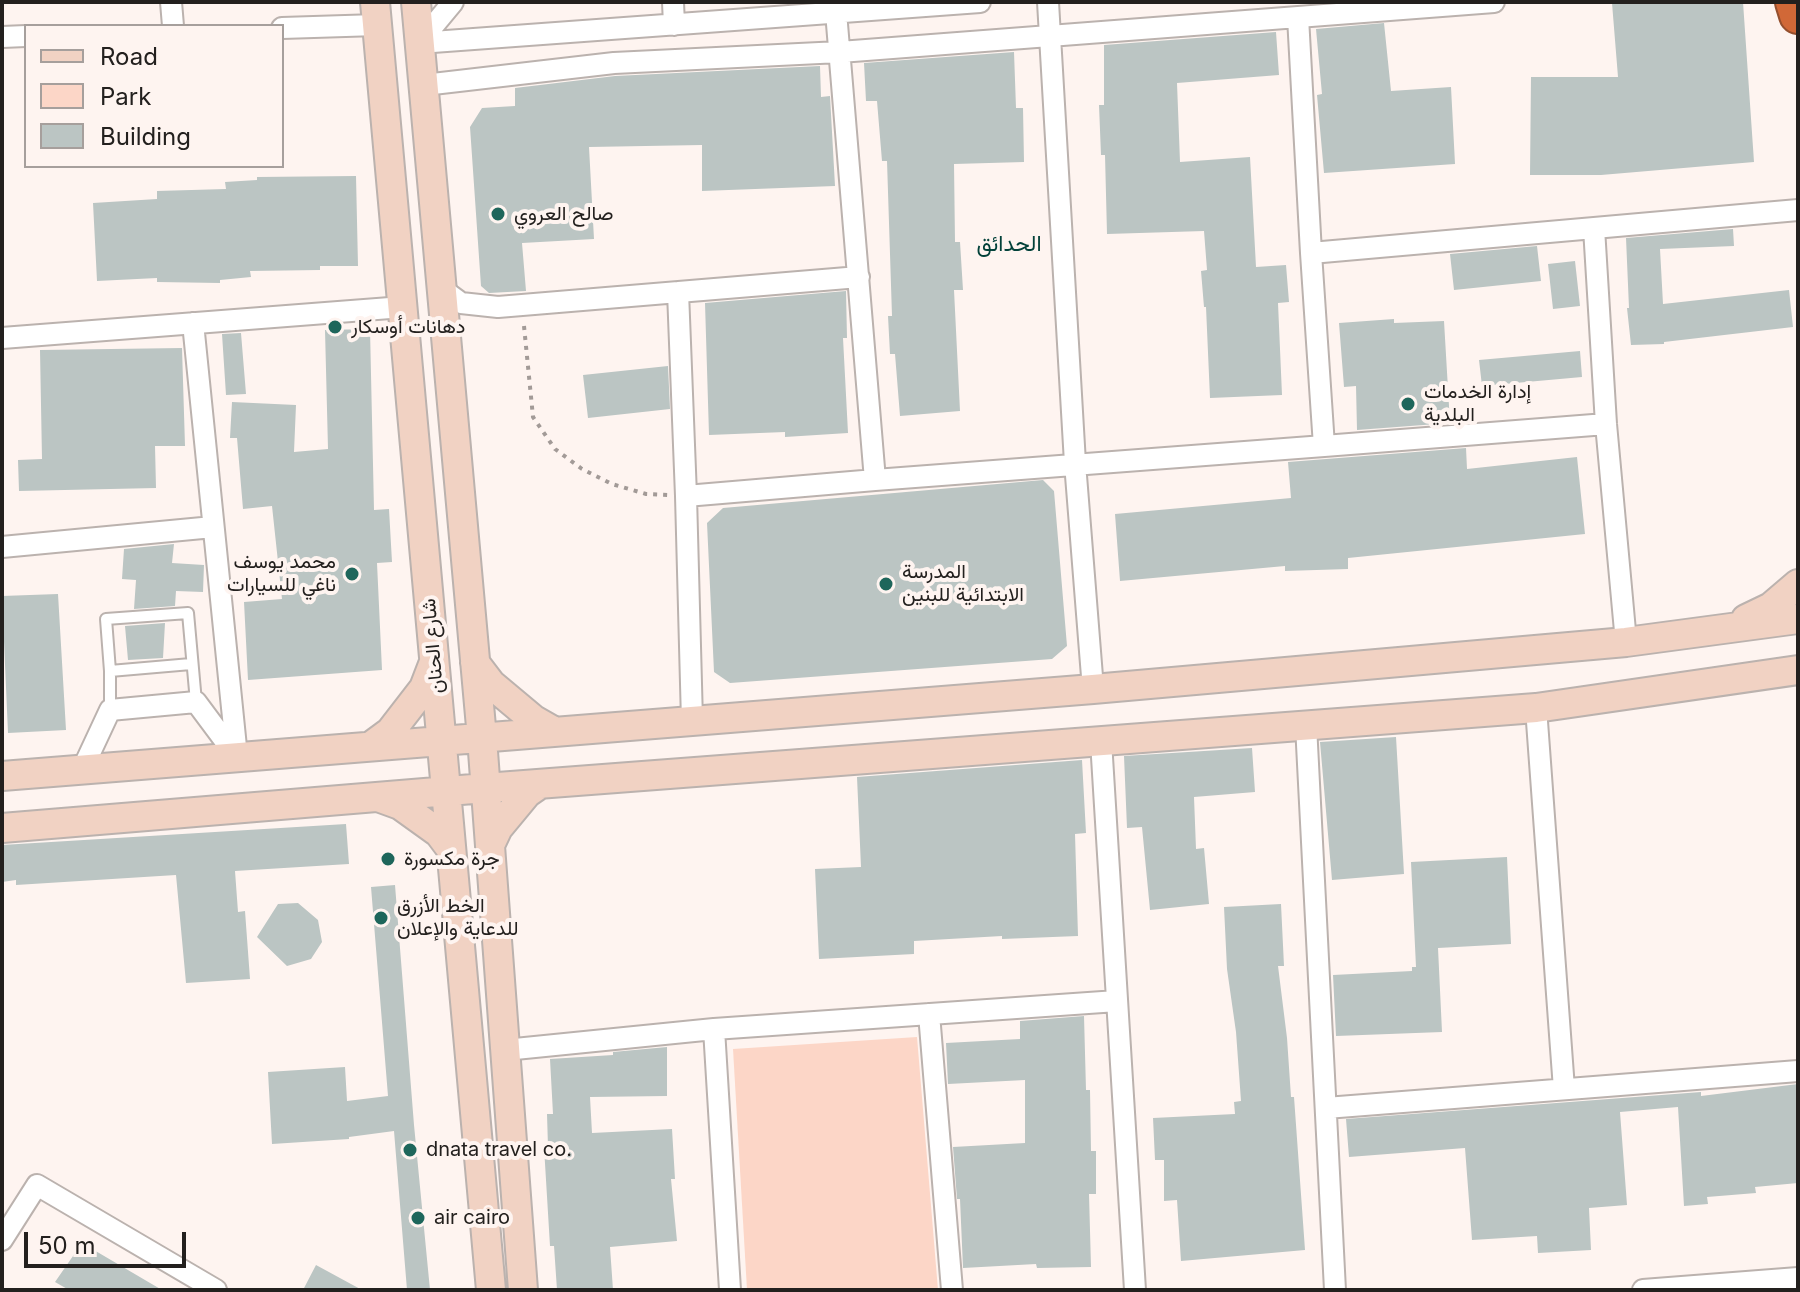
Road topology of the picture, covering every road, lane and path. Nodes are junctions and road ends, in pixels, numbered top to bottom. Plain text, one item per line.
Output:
1 (171, 2) edge
2 (416, 2) edge
3 (453, 2) edge
4 (673, 2) edge
5 (980, 2) edge
6 (1048, 2) edge
7 (1494, 2) edge
8 (836, 12) junction
9 (376, 14) edge
10 (1298, 17) junction
11 (173, 24) edge
12 (674, 25) junction
13 (284, 28) edge
14 (630, 28) junction
15 (1050, 35) junction
16 (24, 36) edge
17 (2, 37) edge
18 (419, 43) junction
19 (840, 52) junction
20 (614, 63) junction
21 (424, 85) junction
22 (1798, 210) edge
23 (1594, 228) junction
24 (1311, 253) junction
25 (859, 277) junction
26 (442, 289) junction
27 (678, 292) junction
28 (508, 306) junction
29 (403, 307) junction
30 (193, 323) junction
31 (2, 338) edge
32 (1606, 424) junction
33 (1324, 446) junction
34 (1075, 463) junction
35 (875, 480) junction
36 (686, 496) junction
37 (213, 527) junction
38 (2, 546) edge
39 (1798, 584) edge
40 (1798, 619) edge
41 (1724, 629) junction
42 (1626, 642) junction
43 (434, 661) junction
44 (475, 663) junction
45 (191, 664) junction
46 (1798, 670) edge
47 (110, 671) junction
48 (1755, 677) junction
49 (1798, 679) edge
50 (1093, 689) junction
51 (196, 702) junction
52 (1536, 708) junction
53 (110, 710) junction
54 (692, 721) junction
55 (1306, 725) junction
56 (555, 732) junction
57 (482, 738) junction
58 (441, 741) junction
59 (1101, 741) junction
60 (371, 746) junction
61 (237, 757) junction
62 (82, 770) junction
63 (2, 776) edge
64 (540, 784) junction
65 (485, 788) junction
66 (446, 791) junction
67 (378, 797) junction
68 (2, 828) edge
69 (490, 845) junction
70 (451, 849) junction
71 (1117, 1001) junction
72 (929, 1014) junction
73 (714, 1029) junction
74 (505, 1050) junction
75 (1798, 1071) edge
76 (1564, 1089) junction
77 (1326, 1108) junction
78 (2, 1240) edge
79 (1798, 1278) edge
80 (216, 1290) edge
81 (491, 1290) edge
82 (523, 1290) edge
83 (730, 1290) edge
84 (952, 1290) edge
85 (1135, 1290) edge
86 (1335, 1290) edge
87 (1643, 1290) edge

1 - 11 street
2 - 18 main road, شارع الحنان
3 - 18 street
4 - 12 street
5 - 8 street
6 - 15 street
7 - 10 street
8 - 12 street
8 - 19 street
9 - 13 street
9 - 29 main road, شارع الحنان
10 - 15 street
10 - 24 street
12 - 14 street
14 - 18 street
14 - 20 street
15 - 19 street
15 - 34 street
16 - 17 street
18 - 21 main road, شارع الحنان
19 - 20 street
19 - 25 street
20 - 21 street
21 - 26 main road, شارع الحنان
22 - 23 street
23 - 24 street
23 - 32 street
24 - 33 street
25 - 27 street
25 - 35 street
26 - 28 street
26 - 44 main road, شارع الحنان
27 - 28 street
27 - 36 street
28 - 36 path
29 - 30 street
29 - 43 main road, شارع الحنان
30 - 31 street
30 - 37 street
32 - 33 street
32 - 42 street
33 - 34 street
34 - 35 street
34 - 50 street
35 - 36 street
36 - 54 street
37 - 38 street
37 - 61 street
39 - 41 main road
40 - 41 main road
41 - 42 main road
42 - 50 main road
43 - 58 main road, شارع الحنان
43 - 60 main road
44 - 56 main road
44 - 57 main road, شارع الحنان
45 - 47 lane
45 - 47 lane
45 - 51 lane
46 - 48 main road
47 - 53 lane
48 - 49 main road
48 - 52 main road
50 - 54 main road
51 - 53 street
51 - 61 street
52 - 55 main road
52 - 76 street
53 - 62 street
54 - 56 main road
55 - 59 main road
55 - 77 street
56 - 57 main road
57 - 58 main road
57 - 65 main road, شارع الحنان
58 - 60 main road
58 - 66 main road, شارع الحنان
59 - 64 main road
59 - 71 street
60 - 61 main road
61 - 62 main road
62 - 63 main road
64 - 65 main road
64 - 69 main road
65 - 66 main road
65 - 69 main road, شارع الحنان
66 - 67 main road
66 - 70 main road, شارع الحنان
67 - 68 main road
67 - 70 main road
69 - 74 main road, شارع الحنان
70 - 81 main road, شارع الحنان
71 - 72 street
71 - 85 street
72 - 73 street
72 - 84 street
73 - 74 street
73 - 83 street
74 - 82 main road, شارع الحنان
75 - 76 street
76 - 77 street
77 - 86 street
78 - 80 street
79 - 87 street

